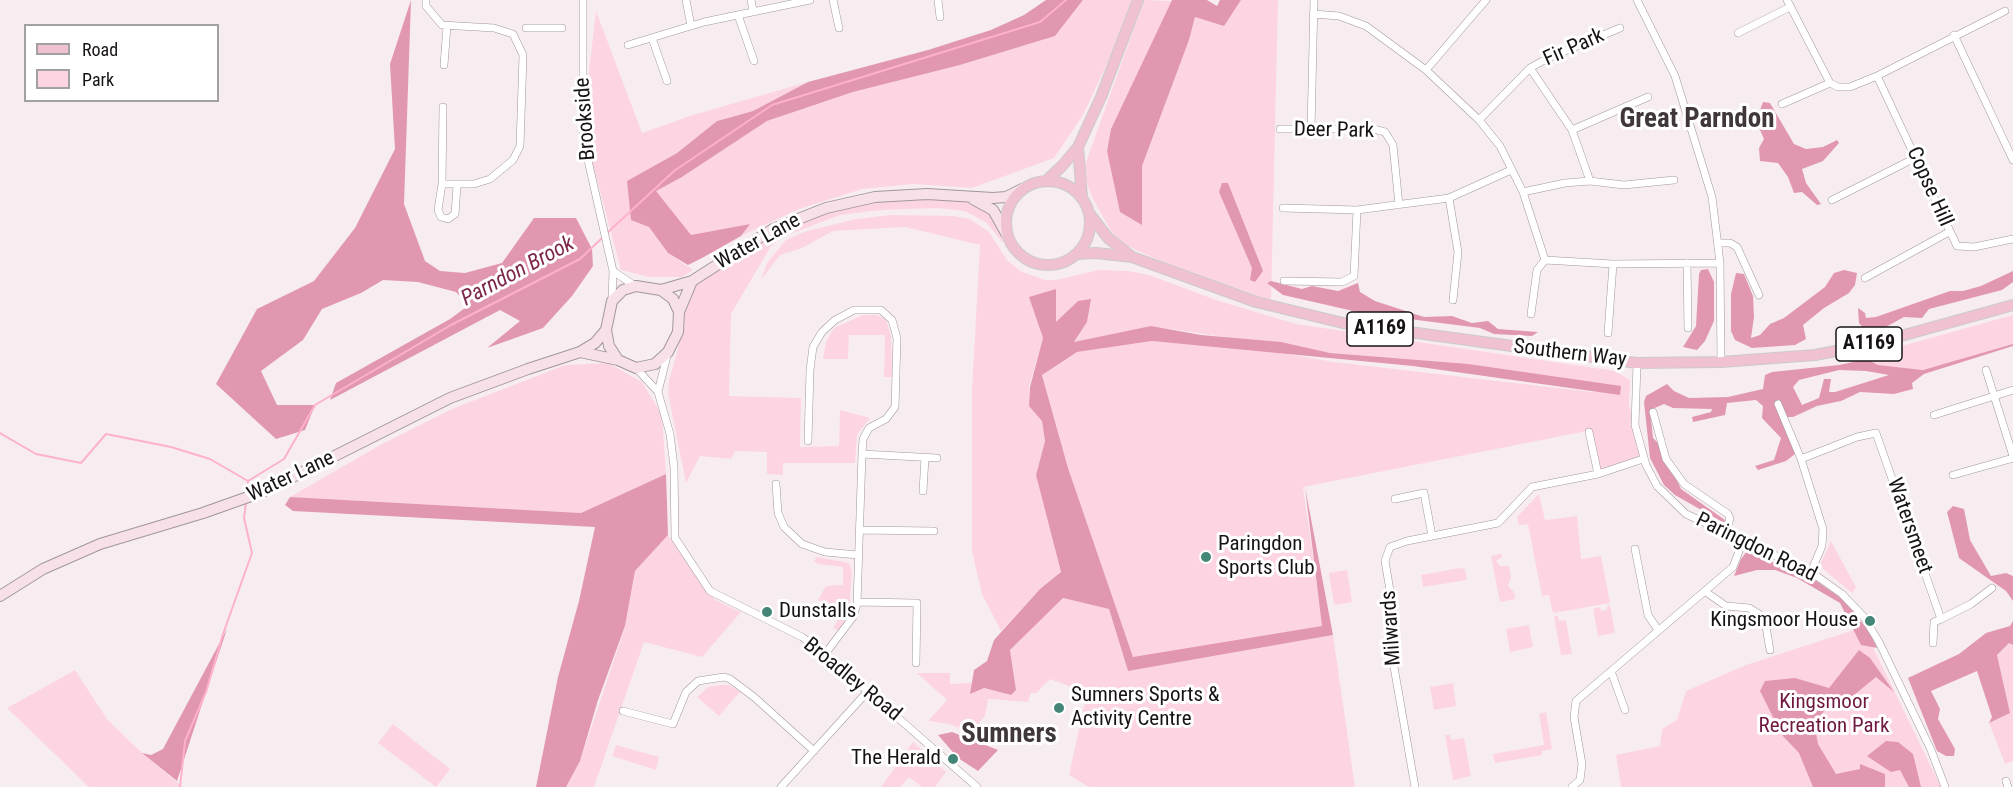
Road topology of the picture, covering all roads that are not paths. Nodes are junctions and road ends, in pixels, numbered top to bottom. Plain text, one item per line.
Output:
1 (426, 0) edge
2 (583, 0) edge
3 (686, 0) edge
4 (751, 0) edge
5 (810, 0) edge
6 (833, 0) edge
7 (938, 0) edge
8 (1138, 0) edge
9 (1314, 0) edge
10 (1486, 0) edge
11 (1637, 0) edge
12 (1789, 3) edge
13 (753, 11) junction
14 (2005, 11) dead end
15 (1313, 14) junction
16 (738, 15) junction
17 (940, 17) dead end
18 (447, 26) junction
19 (691, 26) junction
20 (526, 28) dead end
21 (562, 28) dead end
22 (839, 28) dead end
23 (1620, 28) dead end
24 (1738, 33) dead end
25 (1954, 36) junction
26 (652, 38) junction
27 (628, 45) dead end
28 (754, 61) dead end
29 (444, 65) dead end
30 (1530, 68) junction
31 (1426, 70) junction
32 (1877, 76) junction
33 (667, 81) dead end
34 (1830, 83) junction
35 (1648, 97) dead end
36 (1782, 104) dead end
37 (443, 107) dead end
38 (1479, 120) junction
39 (1280, 129) dead end
40 (1311, 129) junction
41 (1572, 130) junction
42 (1078, 147) junction
43 (1917, 157) junction
44 (2013, 160) edge
45 (1511, 170) junction
46 (1674, 180) dead end
47 (1046, 181) junction
48 (1590, 181) junction
49 (442, 184) junction
50 (457, 186) junction
51 (1022, 189) junction
52 (1522, 192) junction
53 (970, 197) junction
54 (1082, 198) junction
55 (1449, 198) junction
56 (1832, 200) dead end
57 (1399, 205) junction
58 (1283, 208) dead end
59 (1357, 210) junction
60 (1089, 213) junction
61 (1006, 232) junction
62 (1949, 232) junction
63 (2013, 239) edge
64 (1719, 243) junction
65 (1077, 254) junction
66 (1132, 257) junction
67 (1545, 260) junction
68 (1687, 263) junction
69 (1720, 263) junction
70 (1613, 264) junction
71 (613, 271) junction
72 (1865, 278) dead end
73 (692, 281) junction
74 (1284, 281) dead end
75 (636, 286) junction
76 (661, 290) junction
77 (1759, 295) dead end
78 (1453, 300) dead end
79 (612, 301) junction
80 (2013, 305) edge
81 (679, 312) junction
82 (1531, 314) dead end
83 (1688, 328) dead end
84 (606, 330) junction
85 (1608, 333) dead end
86 (580, 352) junction
87 (668, 352) junction
88 (618, 360) junction
89 (1637, 363) junction
90 (1721, 363) junction
91 (636, 368) junction
92 (1986, 370) dead end
93 (2013, 390) edge
94 (658, 392) junction
95 (1994, 396) junction
96 (1778, 404) dead end
97 (1653, 412) dead end
98 (1934, 415) dead end
99 (1886, 429) dead end
100 (1589, 432) dead end
101 (1876, 433) junction
102 (808, 441) dead end
103 (862, 454) junction
104 (2013, 457) edge
105 (925, 458) junction
106 (937, 458) dead end
107 (1643, 459) junction
108 (1801, 459) junction
109 (1598, 474) junction
110 (1953, 475) dead end
111 (776, 484) dead end
112 (923, 491) dead end
113 (1395, 499) dead end
114 (860, 530) junction
115 (934, 531) dead end
116 (1725, 534) junction
117 (1432, 536) junction
118 (1743, 542) junction
119 (1635, 549) dead end
120 (858, 555) junction
121 (1811, 572) junction
122 (1992, 588) dead end
123 (1706, 592) junction
124 (0, 596) edge
125 (857, 602) junction
126 (1941, 620) junction
127 (1658, 630) junction
128 (1933, 643) dead end
129 (1770, 650) dead end
130 (825, 654) junction
131 (916, 663) dead end
132 (1611, 671) junction
133 (868, 691) junction
134 (1625, 710) dead end
135 (623, 711) dead end
136 (814, 751) junction
137 (781, 787) edge
138 (977, 787) edge
139 (1415, 787) edge
140 (1572, 787) edge
141 (1945, 787) edge

1 - 18 street
2 - 71 street, Brookside
3 - 19 street
4 - 13 street
5 - 13 street
6 - 22 street
7 - 17 street
8 - 42 main road
9 - 15 street
10 - 31 street
11 - 64 street
12 - 24 street
12 - 34 street
13 - 16 street
14 - 25 street
15 - 31 street
15 - 40 street
16 - 19 street
16 - 28 street
18 - 29 street
18 - 50 street
19 - 26 street
20 - 21 street
23 - 30 street, Fir Park
25 - 32 street
25 - 44 street
26 - 27 street
26 - 33 street
30 - 38 street, Fir Park
30 - 41 street, Fir Park
31 - 38 street
32 - 34 street
32 - 43 street, Copse Hill
34 - 36 street
35 - 41 street
37 - 49 street
38 - 45 street
39 - 40 street, Deer Park
40 - 57 street, Deer Park
41 - 48 street, Fir Park
42 - 47 main road
42 - 54 main road
43 - 56 street
43 - 62 street, Copse Hill
45 - 52 street
45 - 55 street
46 - 48 street
47 - 51 main road
47 - 54 main road
48 - 52 street
49 - 50 street
49 - 50 street
51 - 53 main road, Water Lane
51 - 61 main road
52 - 67 street
53 - 61 main road, Water Lane
53 - 73 main road, Water Lane
54 - 60 main road
55 - 57 street
55 - 78 street
57 - 59 street
58 - 59 street
59 - 74 street
60 - 65 main road
60 - 66 main road, Southern Way / A1169
61 - 65 main road
62 - 63 street, Copse Hill
62 - 72 street
64 - 69 street
64 - 77 street
65 - 66 main road, Southern Way / A1169
66 - 89 main road, Southern Way / A1169
67 - 70 street
67 - 82 street
68 - 69 street
68 - 70 street
68 - 83 street
69 - 90 street
70 - 85 street
71 - 75 street
71 - 79 street, Brookside
73 - 76 main road, Water Lane
73 - 81 main road, Water Lane
75 - 76 main road
75 - 79 main road
76 - 81 main road
79 - 84 main road
80 - 90 main road, Southern Way / A1169
81 - 87 main road
84 - 86 main road, Water Lane
84 - 88 main road
86 - 88 main road
86 - 124 main road, Water Lane
87 - 91 main road
87 - 94 street, Broadley Road
88 - 91 main road
89 - 90 main road, Southern Way / A1169
89 - 107 street, Paringdon Road
91 - 94 street, Broadley Road
92 - 95 street
93 - 95 street
94 - 130 street, Broadley Road
95 - 98 street
95 - 104 street
96 - 108 street
97 - 116 street
99 - 101 street
100 - 109 street
101 - 108 street
101 - 126 street, Watersmeet
102 - 103 street
103 - 105 street
103 - 114 street
104 - 110 street
105 - 106 street
105 - 112 street
107 - 109 street, Milwards
107 - 116 street, Paringdon Road
108 - 121 street
109 - 117 street, Milwards
111 - 120 street
113 - 117 street
114 - 115 street
114 - 120 street
116 - 118 street, Paringdon Road
117 - 139 street, Milwards
118 - 121 street, Paringdon Road
118 - 123 street
119 - 127 street
120 - 125 street
121 - 141 street, Paringdon Road
122 - 126 street
123 - 127 street
123 - 129 street
125 - 130 street
125 - 131 street
126 - 128 street
127 - 132 street
130 - 133 street, Broadley Road
132 - 134 street
132 - 140 street
133 - 136 street
133 - 138 street, Broadley Road
135 - 136 street
136 - 137 street

